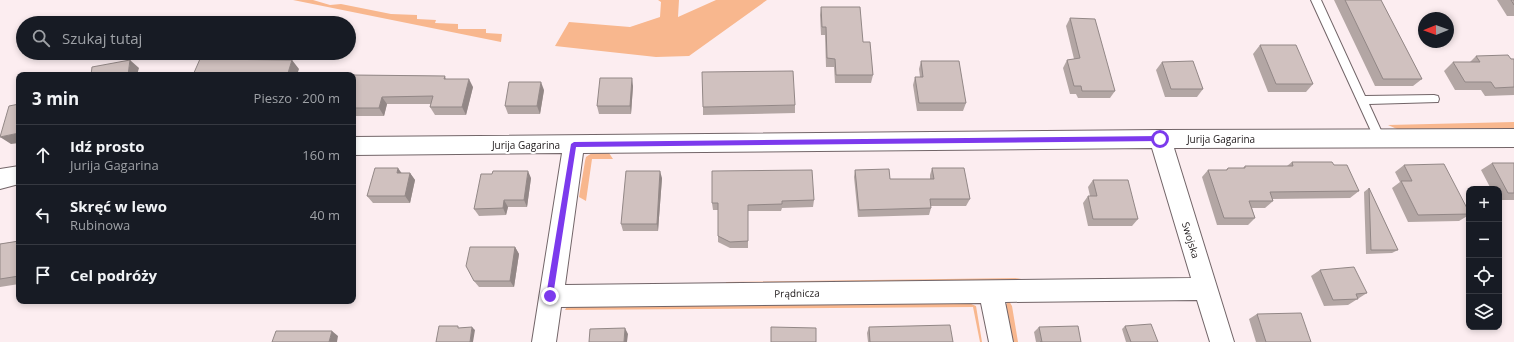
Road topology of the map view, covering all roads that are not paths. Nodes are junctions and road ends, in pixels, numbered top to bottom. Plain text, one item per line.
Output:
1 (1316, 0) edge
2 (1434, 99) dead end
3 (1362, 100) junction
4 (1380, 138) junction
5 (1514, 138) edge
6 (1160, 139) junction
7 (574, 144) junction
8 (356, 146) edge
9 (16, 176) edge
10 (0, 179) edge
11 (1206, 288) junction
12 (991, 291) junction
13 (550, 296) junction
14 (544, 342) edge
15 (1001, 342) edge
16 (1222, 342) edge

1 - 3 lane
2 - 3 lane
3 - 4 lane
4 - 5 street, Jurija Gagarina
4 - 6 street, Jurija Gagarina
6 - 7 street, Jurija Gagarina
6 - 11 street, Swojska
7 - 8 street, Jurija Gagarina
7 - 13 street
9 - 10 street
11 - 12 street, Prądnicza
11 - 16 street, Swojska
12 - 13 street, Prądnicza
12 - 15 street
13 - 14 street

